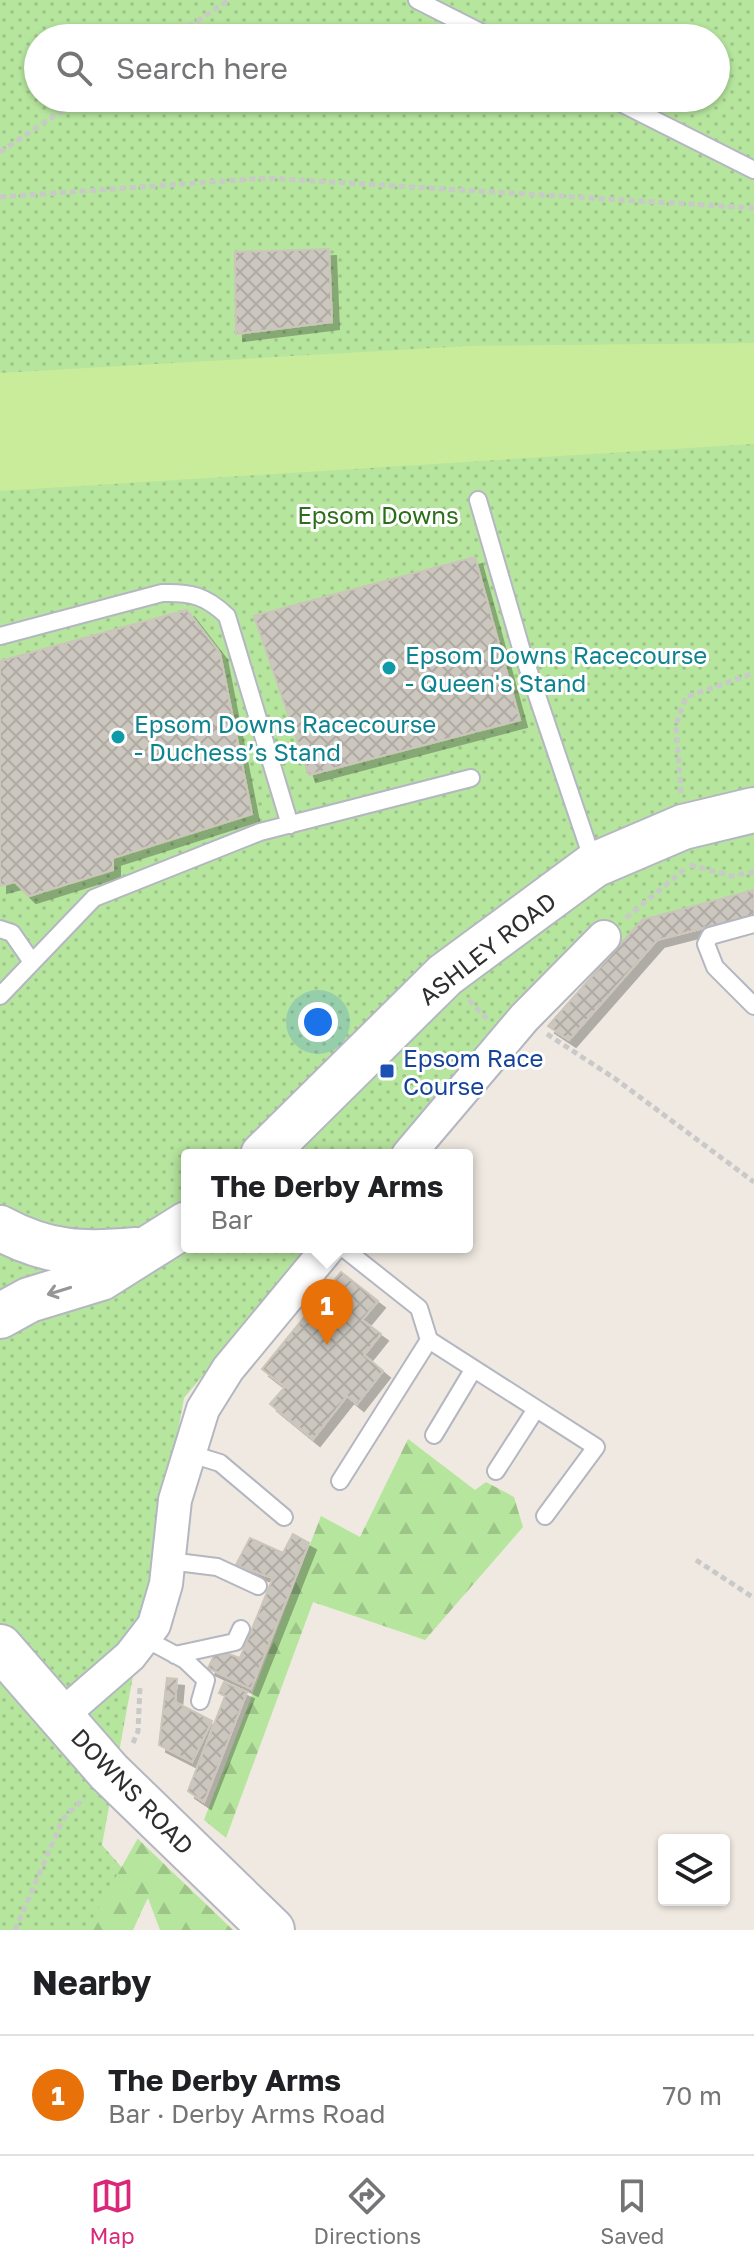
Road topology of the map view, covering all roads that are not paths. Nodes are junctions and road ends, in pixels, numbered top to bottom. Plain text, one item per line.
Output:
1 (417, 0) edge
2 (464, 24) edge
3 (639, 112) edge
4 (754, 170) edge
5 (478, 500) dead end
6 (0, 636) edge
7 (471, 778) dead end
8 (754, 810) edge
9 (290, 825) junction
10 (594, 865) junction
11 (754, 924) edge
12 (0, 929) edge
13 (604, 937) dead end
14 (32, 962) junction
15 (0, 996) edge
16 (754, 1006) edge
17 (269, 1149) edge
18 (413, 1149) edge
19 (0, 1228) edge
20 (171, 1236) edge
21 (324, 1253) edge
22 (350, 1253) edge
23 (0, 1316) edge
24 (429, 1340) junction
25 (473, 1370) junction
26 (536, 1409) junction
27 (434, 1435) dead end
28 (188, 1453) junction
29 (496, 1471) dead end
30 (340, 1481) dead end
31 (545, 1516) dead end
32 (284, 1517) dead end
33 (169, 1561) junction
34 (258, 1586) dead end
35 (241, 1629) dead end
36 (144, 1638) junction
37 (0, 1647) edge
38 (175, 1655) junction
39 (200, 1701) dead end
40 (61, 1716) junction
41 (272, 1930) edge

1 - 2 lane
3 - 4 lane
5 - 10 lane
6 - 9 lane
7 - 9 lane
8 - 10 main road, ASHLEY ROAD
9 - 14 lane
10 - 17 main road, ASHLEY ROAD
11 - 16 lane
12 - 14 lane
13 - 18 street
14 - 15 lane
19 - 20 main road
20 -> 23 main road
21 - 28 street
22 - 24 lane
24 - 25 lane
24 - 30 lane
25 - 26 lane
25 - 27 lane
26 - 29 lane
26 - 31 lane
28 - 32 lane
28 - 33 street
33 - 34 lane
33 - 36 street
35 - 38 lane
36 - 38 lane
36 - 40 street
37 - 40 main road, DOWNS ROAD
38 - 39 lane
40 - 41 main road, DOWNS ROAD

